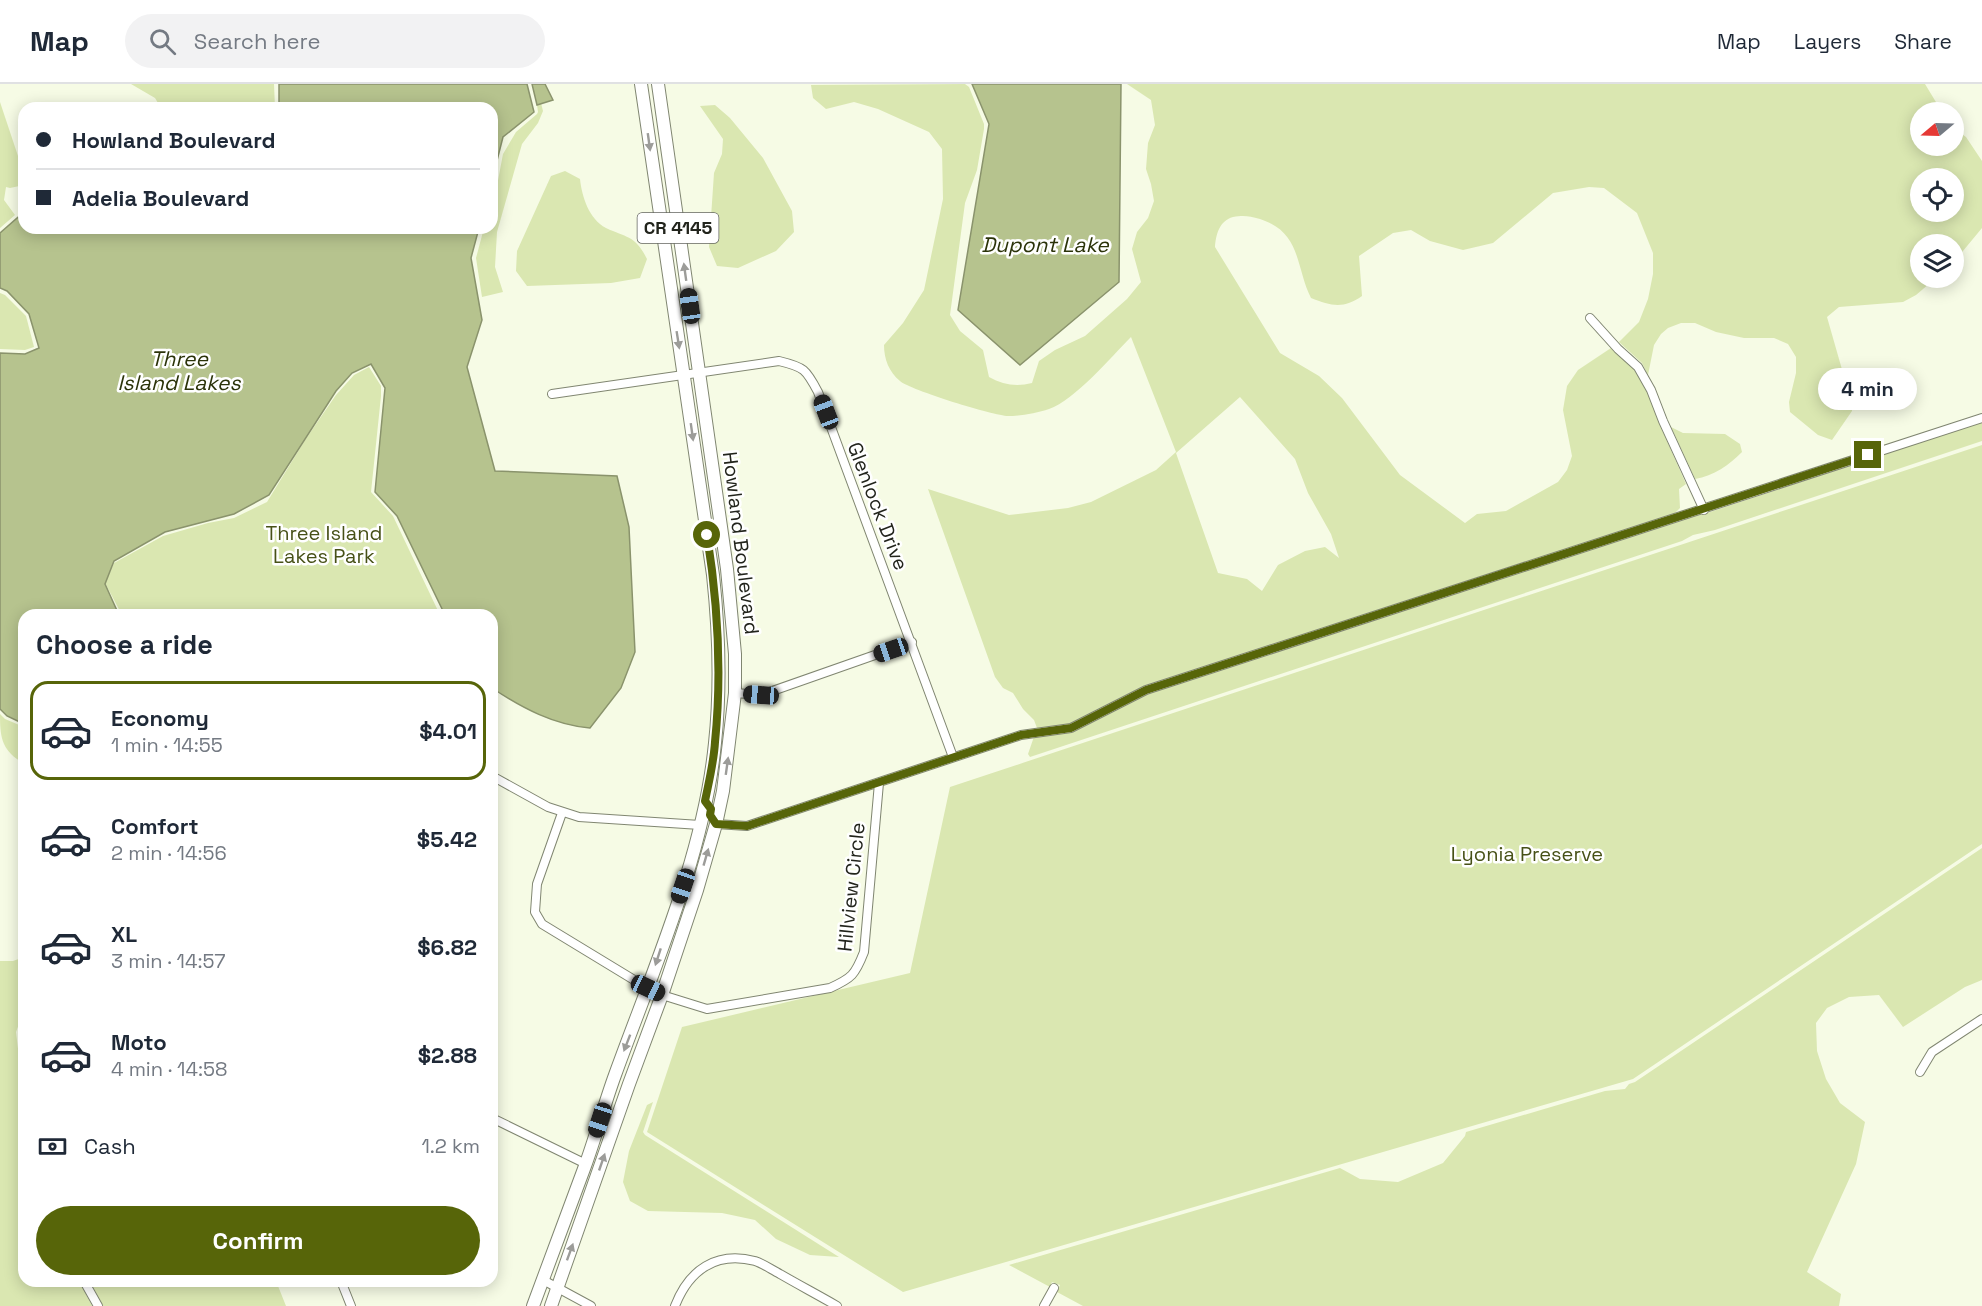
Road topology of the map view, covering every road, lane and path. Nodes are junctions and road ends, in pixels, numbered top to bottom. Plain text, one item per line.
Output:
1 (641, 84) edge
2 (658, 84) edge
3 (1590, 318) dead end
4 (699, 372) junction
5 (683, 374) junction
6 (552, 394) dead end
7 (1982, 418) edge
8 (1704, 510) junction
9 (912, 642) junction
10 (735, 693) junction
11 (953, 757) junction
12 (498, 779) edge
13 (879, 783) junction
14 (705, 801) junction
15 (562, 813) junction
16 (716, 824) junction
17 (700, 825) junction
18 (648, 988) junction
19 (662, 995) junction
20 (1982, 1019) edge
21 (1920, 1072) dead end
22 (498, 1121) edge
23 (586, 1164) junction
24 (543, 1280) junction
25 (87, 1287) edge
26 (343, 1287) edge
27 (557, 1288) junction
28 (1054, 1288) dead end
29 (98, 1306) edge
30 (351, 1306) edge
31 (533, 1306) edge
32 (551, 1306) edge
33 (591, 1306) edge
34 (675, 1306) edge
35 (837, 1306) edge
36 (1044, 1306) edge

1 -> 5 main road, Howland Boulevard / CR 4145
4 -> 2 main road, Howland Boulevard / CR 4145
3 - 8 street
4 - 5 street, Glenlock Drive
4 - 9 street, Glenlock Drive
4 - 10 main road, Howland Boulevard / CR 4145
5 - 6 street, Glenlock Drive
5 -> 14 main road, Howland Boulevard / CR 4145
7 - 8 street
8 - 11 street
9 - 10 street
9 - 11 street, Glenlock Drive
16 -> 10 main road, Howland Boulevard / CR 4145
11 - 13 street
12 - 15 street
13 - 16 street
13 - 19 street, Hillview Circle
14 - 16 main road
14 - 17 main road, Howland Boulevard / CR 4145
15 - 17 street
15 - 18 street
19 -> 16 main road, Howland Boulevard / CR 4145
17 -> 18 main road, Howland Boulevard / CR 4145
18 - 19 street
18 -> 23 main road, Howland Boulevard / CR 4145
27 -> 19 main road, Howland Boulevard / CR 4145
20 - 21 street
22 - 23 street
23 - 24 main road, Howland Boulevard / CR 4145
24 - 27 street
24 - 31 main road, Howland Boulevard / CR 4145
25 - 29 street
26 - 30 street
27 - 32 main road, Howland Boulevard / CR 4145
27 - 33 street
28 - 36 street
34 - 35 street

